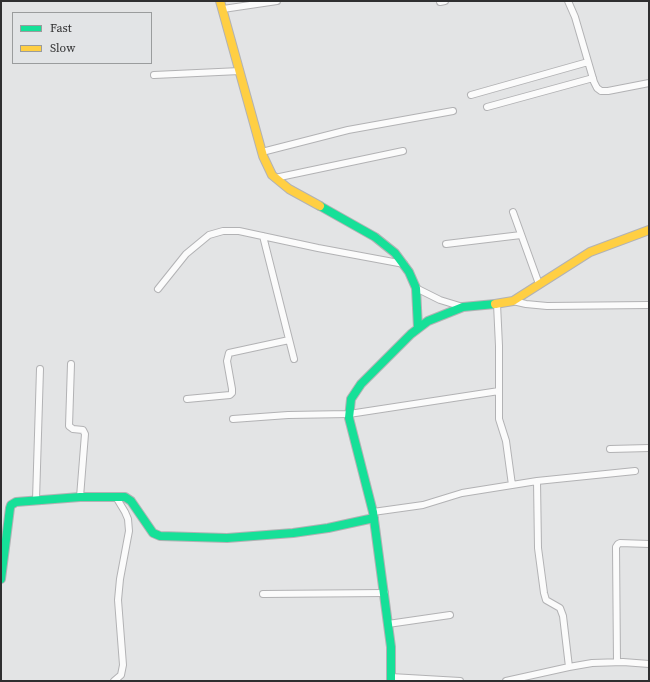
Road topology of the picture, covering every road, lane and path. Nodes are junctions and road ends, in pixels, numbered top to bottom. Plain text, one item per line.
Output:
1 (277, 1) edge
2 (568, 1) edge
3 (222, 5) edge
4 (588, 62) junction
5 (240, 71) junction
6 (154, 75) dead end
7 (593, 78) junction
8 (649, 83) edge
9 (471, 95) dead end
10 (486, 107) dead end
11 (453, 111) dead end
12 (403, 150) dead end
13 (262, 152) junction
14 (275, 178) junction
15 (514, 212) dead end
16 (649, 230) edge
17 (521, 235) junction
18 (263, 236) junction
19 (446, 244) dead end
20 (404, 264) junction
21 (538, 284) junction
22 (416, 288) junction
23 (158, 289) dead end
24 (513, 301) junction
25 (497, 304) junction
26 (649, 305) edge
27 (463, 307) junction
28 (418, 328) junction
29 (289, 340) junction
30 (294, 359) dead end
31 (71, 364) dead end
32 (40, 369) dead end
33 (499, 391) junction
34 (187, 399) dead end
35 (349, 414) junction
36 (233, 419) dead end
37 (649, 448) edge
38 (610, 449) dead end
39 (635, 471) dead end
40 (537, 481) junction
41 (512, 484) junction
42 (80, 497) junction
43 (116, 497) junction
44 (36, 500) junction
45 (374, 515) junction
46 (649, 544) edge
47 (1, 579) edge
48 (384, 593) junction
49 (263, 594) dead end
50 (450, 615) dead end
51 (388, 624) junction
52 (617, 662) junction
53 (649, 664) edge
54 (569, 667) junction
55 (391, 679) edge
56 (114, 681) edge
57 (460, 681) edge
58 (506, 681) edge

1 - 3 street
2 - 4 street
3 - 5 street
4 - 7 street
4 - 9 street
5 - 6 street
5 - 13 street
7 - 8 street
7 - 10 street
11 - 13 street
12 - 14 street
13 - 14 street
14 - 20 street
15 - 17 street
16 - 21 street
17 - 19 street
17 - 21 street
18 - 20 street
18 - 23 street
18 - 29 street
20 - 22 street
21 - 24 street
22 - 27 street
22 - 28 street
24 - 25 street
24 - 26 street
25 - 27 street
25 - 33 street
27 - 28 street
28 - 35 street
29 - 30 street
29 - 34 street
31 - 42 street
32 - 44 street
33 - 35 street
33 - 41 street
35 - 36 street
35 - 45 street
37 - 38 street
39 - 40 street
40 - 41 street
40 - 54 street
41 - 45 street
42 - 43 street
42 - 44 street
43 - 45 street
43 - 56 street
44 - 47 street
45 - 48 street
46 - 52 street
48 - 49 street
48 - 51 street
50 - 51 street
51 - 55 street
52 - 53 street
52 - 54 street
54 - 58 street
55 - 57 street

